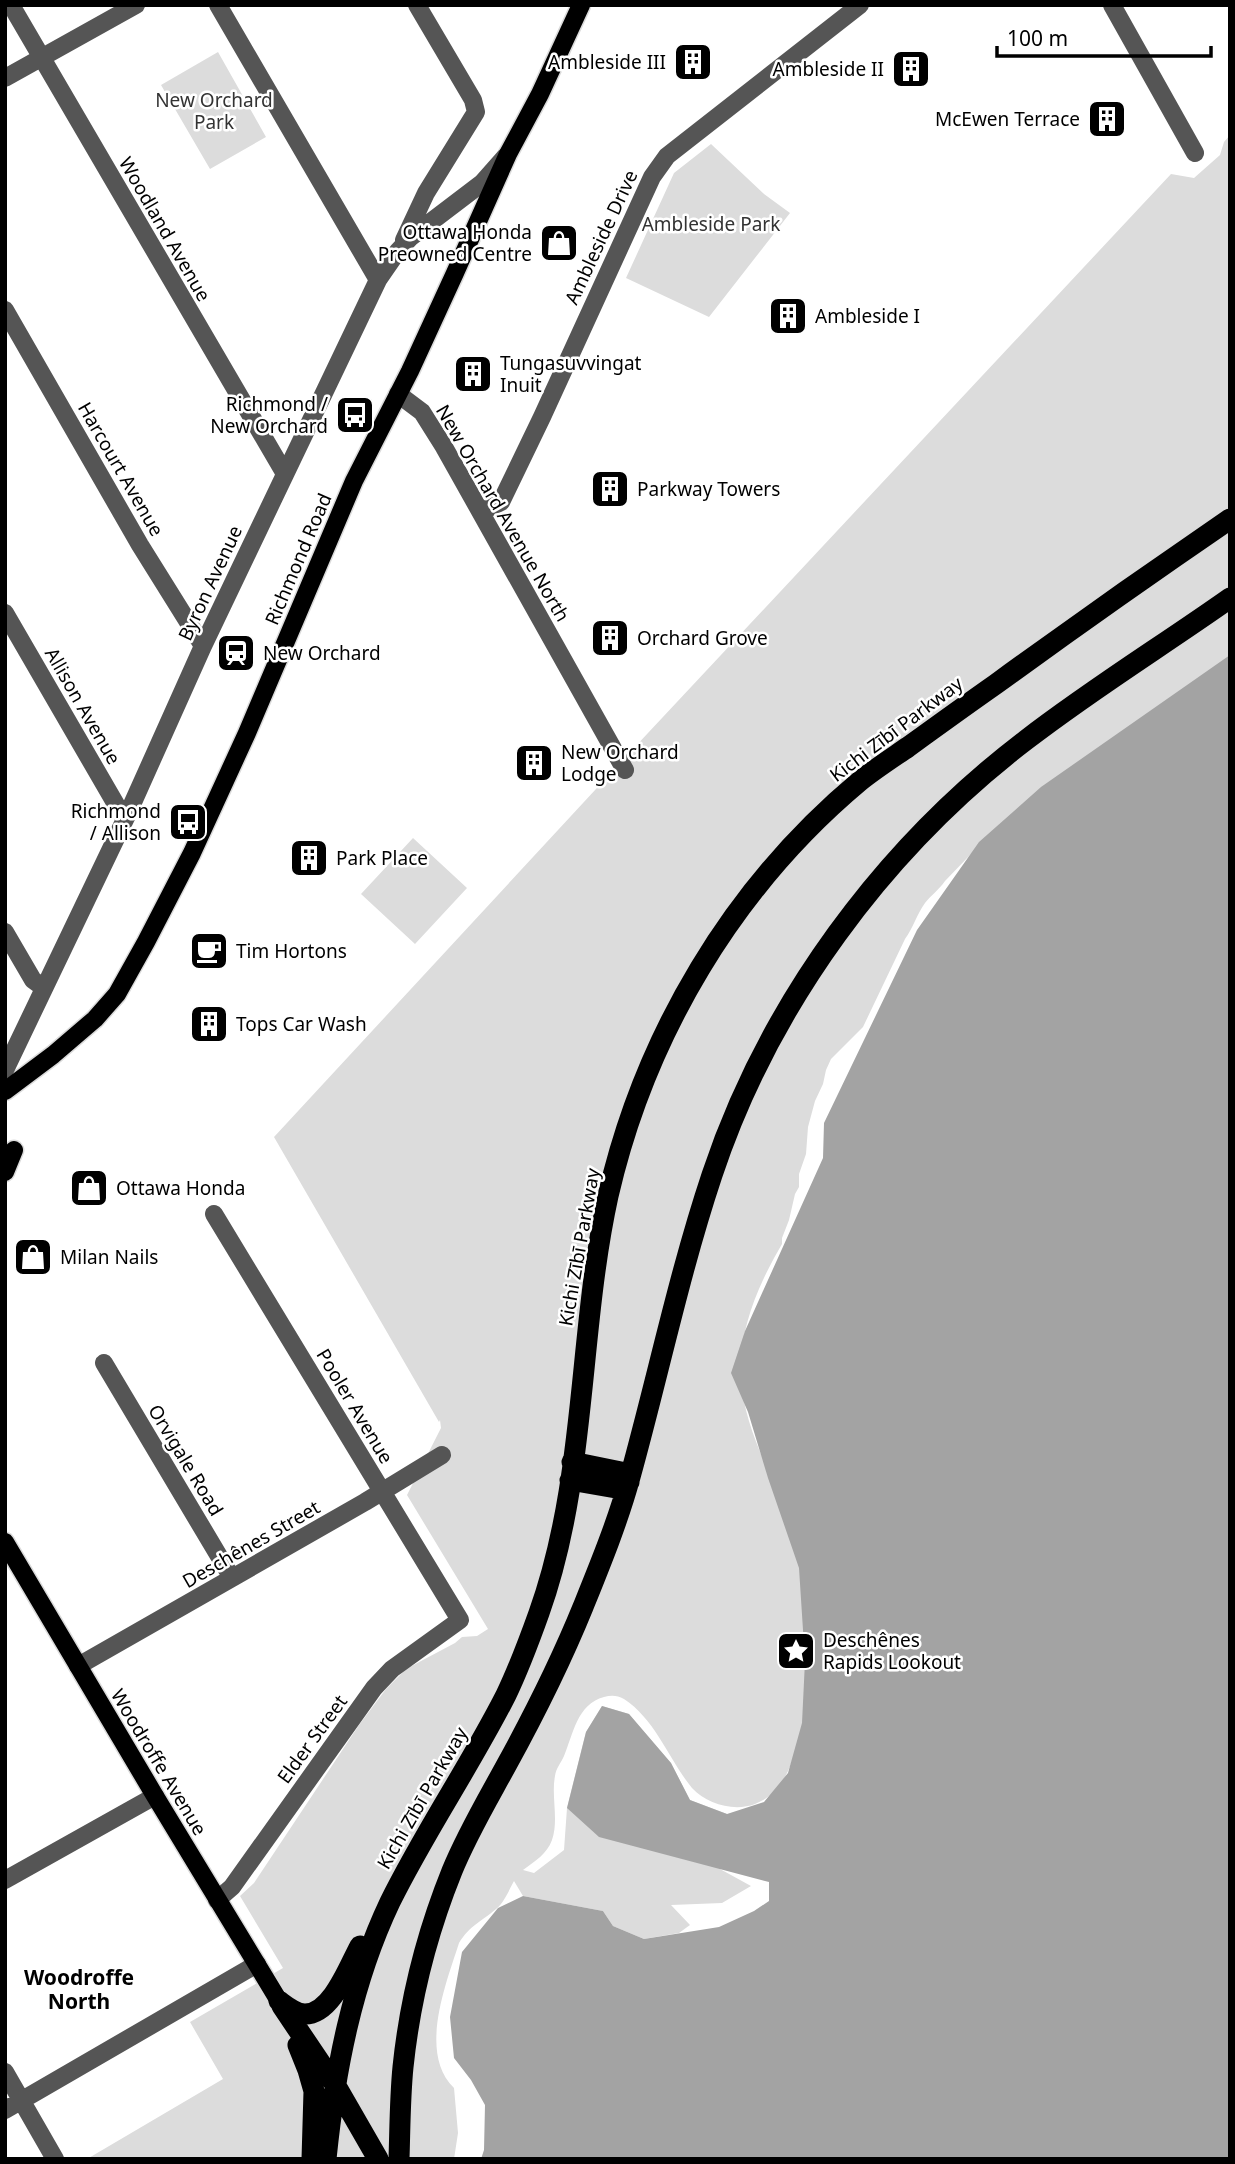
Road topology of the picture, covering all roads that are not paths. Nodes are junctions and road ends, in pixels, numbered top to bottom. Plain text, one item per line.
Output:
1 (10, 5) edge
2 (136, 5) edge
3 (218, 5) edge
4 (417, 5) edge
5 (581, 5) edge
6 (860, 5) edge
7 (1112, 5) edge
8 (41, 58) junction
9 (5, 78) edge
10 (1195, 153) dead end
11 (508, 154) junction
12 (398, 251) junction
13 (378, 280) junction
14 (5, 310) edge
15 (398, 394) junction
16 (285, 474) junction
17 (481, 512) junction
18 (1230, 519) edge
19 (1230, 598) edge
20 (5, 613) edge
21 (203, 646) junction
22 (625, 770) dead end
23 (125, 820) junction
24 (5, 932) edge
25 (44, 988) junction
26 (5, 1070) edge
27 (5, 1091) edge
28 (9, 1145) edge
29 (5, 1172) edge
30 (214, 1214) dead end
31 (104, 1363) dead end
32 (442, 1455) dead end
33 (571, 1471) junction
34 (629, 1482) junction
35 (383, 1492) junction
36 (5, 1542) edge
37 (232, 1578) junction
38 (460, 1620) joint
39 (78, 1666) junction
40 (155, 1796) junction
41 (402, 1879) junction
42 (5, 1880) edge
43 (217, 1900) junction
44 (257, 1965) junction
45 (279, 2001) junction
46 (5, 2072) edge
47 (336, 2086) junction
48 (22, 2099) junction
49 (5, 2110) edge
50 (55, 2159) edge
51 (312, 2159) edge
52 (326, 2159) edge
53 (377, 2159) edge
54 (399, 2159) edge

1 - 8 street, Woodland Avenue
2 - 8 street
3 - 13 street
4 - 12 street
5 - 11 main road, Richmond Road
6 - 17 street, Ambleside Drive
7 - 10 street
8 - 9 street
8 - 16 street, Woodland Avenue
11 - 12 street, Byron Avenue
11 - 15 main road, Richmond Road
12 - 13 street, Byron Avenue
13 - 16 street, Byron Avenue
14 - 21 street, Harcourt Avenue
15 - 17 street, New Orchard Avenue North
15 - 27 main road, Richmond Road
16 - 21 street, Byron Avenue
17 - 22 street, New Orchard Avenue North
18 - 33 highway, Kichi Zībī Parkway
19 - 34 highway
20 - 23 street, Allison Avenue
21 - 23 street, Byron Avenue
23 - 25 street, Byron Avenue
24 - 25 street
25 - 26 street, Byron Avenue
28 - 29 main road
30 - 35 street, Pooler Avenue
31 - 37 street, Orvigale Road
32 - 35 street, Deschênes Street
33 - 34 highway
33 - 41 highway, Kichi Zībī Parkway
34 - 54 highway
35 - 37 street, Deschênes Street
35 - 38 street, Pooler Avenue
36 - 39 main road, Woodroffe Avenue
37 - 39 street, Deschênes Street
38 - 43 street, Elder Street
39 - 40 main road, Woodroffe Avenue
40 - 42 street
40 - 43 main road, Woodroffe Avenue
41 - 45 highway
41 - 47 highway, Kichi Zībī Parkway
43 - 44 main road, Woodroffe Avenue
44 - 45 main road, Woodroffe Avenue
44 - 48 street
45 - 47 highway
45 - 51 highway
46 - 48 street
47 - 52 highway, Kichi Zībī Parkway
47 - 53 highway
48 - 49 street
48 - 50 street

